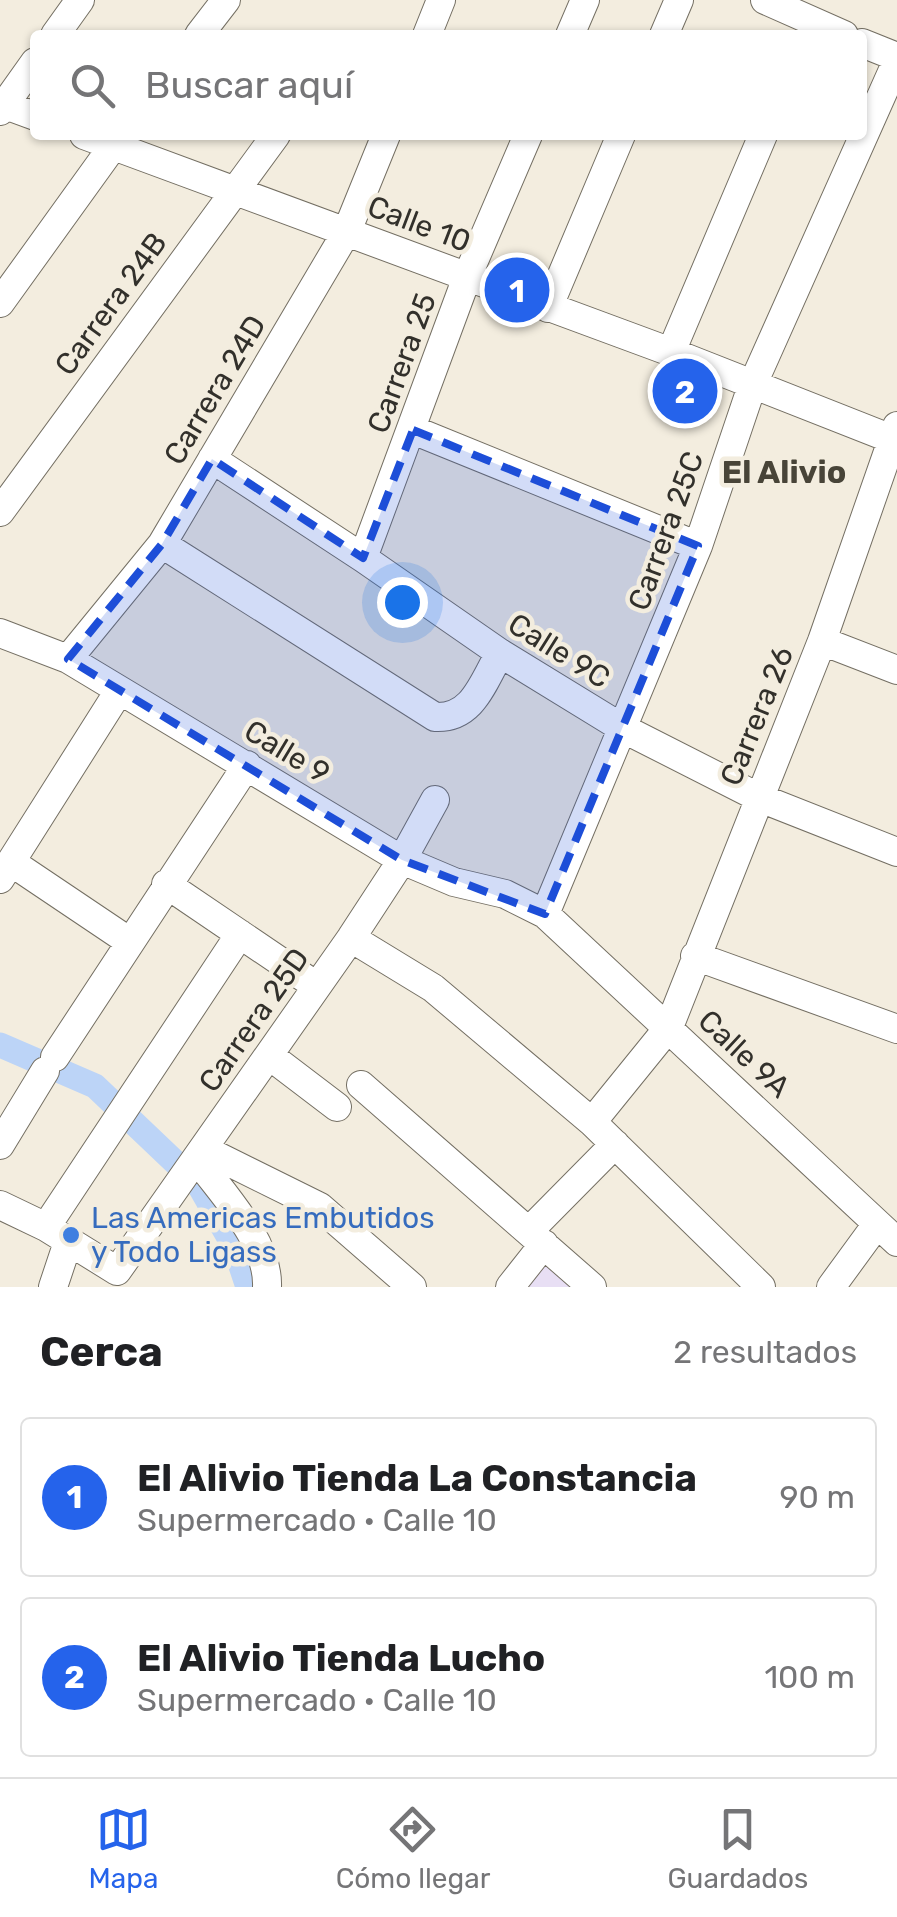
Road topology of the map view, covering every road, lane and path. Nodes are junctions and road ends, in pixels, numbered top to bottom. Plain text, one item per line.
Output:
1 (80, 0) edge
2 (226, 0) edge
3 (441, 0) edge
4 (586, 0) edge
5 (679, 0) edge
6 (765, 0) edge
7 (812, 18) edge
8 (59, 30) edge
9 (203, 30) edge
10 (429, 30) edge
11 (572, 30) edge
12 (666, 30) edge
13 (835, 30) edge
14 (867, 45) edge
15 (897, 59) edge
16 (30, 68) edge
17 (1, 106) edge
18 (30, 115) edge
19 (867, 127) edge
20 (117, 140) edge
21 (272, 140) edge
22 (384, 140) edge
23 (526, 140) edge
24 (619, 140) edge
25 (760, 140) edge
26 (861, 140) edge
27 (234, 191) junction
28 (347, 231) junction
29 (467, 277) junction
30 (0, 303) edge
31 (548, 308) junction
32 (670, 352) junction
33 (752, 386) junction
34 (414, 430) junction
35 (895, 435) edge
36 (212, 460) junction
37 (0, 512) edge
38 (162, 544) junction
39 (698, 546) junction
40 (363, 558) junction
41 (2, 637) edge
42 (822, 641) junction
43 (500, 654) junction
44 (68, 659) junction
45 (897, 670) edge
46 (120, 691) junction
47 (624, 729) junction
48 (248, 765) junction
49 (760, 798) junction
50 (435, 800) dead end
51 (897, 852) edge
52 (402, 860) junction
53 (6, 870) edge
54 (166, 884) junction
55 (545, 914) junction
56 (240, 934) junction
57 (350, 938) junction
58 (130, 942) junction
59 (696, 956) junction
60 (316, 985) junction
61 (669, 1027) junction
62 (897, 1030) edge
63 (270, 1056) junction
64 (361, 1085) dead end
65 (338, 1107) dead end
66 (592, 1122) junction
67 (2, 1137) edge
68 (615, 1144) junction
69 (192, 1164) junction
70 (0, 1205) edge
71 (887, 1233) edge
72 (57, 1235) junction
73 (536, 1238) junction
74 (52, 1287) edge
75 (267, 1287) edge
76 (412, 1287) edge
77 (510, 1287) edge
78 (592, 1287) edge
79 (761, 1287) edge
80 (831, 1287) edge

1 - 8 street
2 - 9 street
3 - 10 street
4 - 11 street
5 - 12 street
6 - 7 street
7 - 13 street
14 - 15 street
15 - 19 street, Carrera 25C
16 - 17 street
17 - 18 street
20 - 27 street, Calle 10
20 - 30 street
21 - 27 street, Carrera 24B
22 - 28 street, Carrera 24D
23 - 29 street, Carrera 25
24 - 31 street
25 - 32 street
26 - 33 street, Carrera 25C
27 - 28 street, Calle 10
27 - 37 street, Carrera 24B
28 - 29 street, Calle 10
28 - 36 street, Carrera 24D
29 - 31 street, Calle 10
29 - 34 street, Carrera 25
31 - 32 street, Calle 10
32 - 33 street, Calle 10
33 - 35 street, Calle 10
33 - 39 street, Carrera 25C
34 - 39 street
34 - 40 street, Carrera 25
35 - 42 street, Carrera 26
36 - 38 street, Carrera 24D
36 - 40 street, Calle 9C
38 - 43 street
38 - 44 street, Carrera 24D
39 - 47 street, Carrera 25C
40 - 43 street, Calle 9C
41 - 44 street, Calle 9
42 - 45 street
42 - 49 street, Carrera 26
43 - 47 street, Calle 9C
44 - 46 street, Calle 9
46 - 48 street, Calle 9
46 - 53 street
47 - 49 street, Calle 9C
47 - 55 street, Carrera 25C
48 - 52 street, Calle 9
48 - 54 street
49 - 51 street, Calle 9C
49 - 59 street, Carrera 26
50 - 52 street, Carrera 25D
52 - 55 street, Calle 9
52 - 57 street, Carrera 25D
53 - 58 street
54 - 56 street
54 - 58 street
55 - 61 street, Calle 9A
56 - 60 street
56 - 72 street
57 - 60 street, Carrera 25D
57 - 66 street
58 - 67 street
59 - 61 street, Carrera 26
59 - 62 street
60 - 63 street, Carrera 25D
61 - 66 street
61 - 71 street, Calle 9A
63 - 65 street
63 - 69 street, Carrera 25D
64 - 73 street
66 - 68 street
68 - 73 street
68 - 79 street
69 - 72 street, Carrera 25D
69 - 75 street
69 - 76 street
70 - 72 street
71 - 80 street
72 - 74 street
73 - 77 street
73 - 78 street

